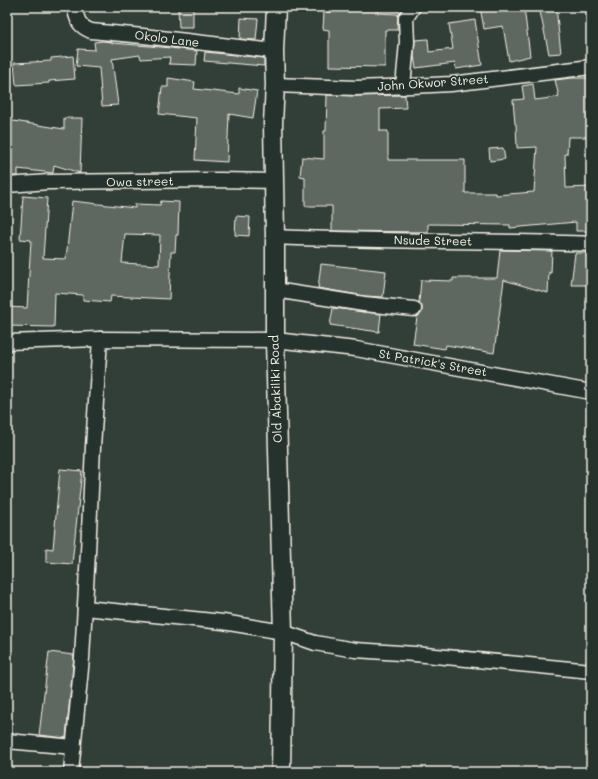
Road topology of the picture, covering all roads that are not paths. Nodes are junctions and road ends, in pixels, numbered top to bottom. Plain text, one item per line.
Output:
1 (74, 7) edge
2 (276, 7) edge
3 (413, 7) edge
4 (274, 51) junction
5 (591, 67) edge
6 (275, 86) junction
7 (403, 87) junction
8 (274, 181) junction
9 (7, 185) edge
10 (274, 237) junction
11 (591, 244) edge
12 (275, 290) junction
13 (414, 310) dead end
14 (100, 339) junction
15 (275, 340) junction
16 (7, 342) edge
17 (591, 392) edge
18 (85, 608) junction
19 (284, 632) junction
20 (591, 671) edge
21 (7, 741) edge
22 (74, 747) junction
23 (71, 772) edge
24 (281, 772) edge

1 - 4 street, Okolo Lane
2 - 4 main road, Old Abakiliki Road
3 - 7 street
4 - 6 main road, Old Abakiliki Road
5 - 7 street, John Okwor Street
6 - 7 street, John Okwor Street
6 - 8 main road, Old Abakiliki Road
8 - 9 street, Owa street
8 - 10 main road, Old Abakiliki Road
10 - 11 street, Nsude Street
10 - 12 main road, Old Abakiliki Road
12 - 13 street
12 - 15 main road, Old Abakiliki Road
14 - 15 street, St Patrick's Street
14 - 16 street, St Patrick's Street
14 - 18 street
15 - 17 street, St Patrick's Street
15 - 19 main road, Old Abakiliki Road
18 - 19 street
18 - 22 street
19 - 20 street
19 - 24 main road, Old Abakiliki Road
21 - 22 street
22 - 23 street

